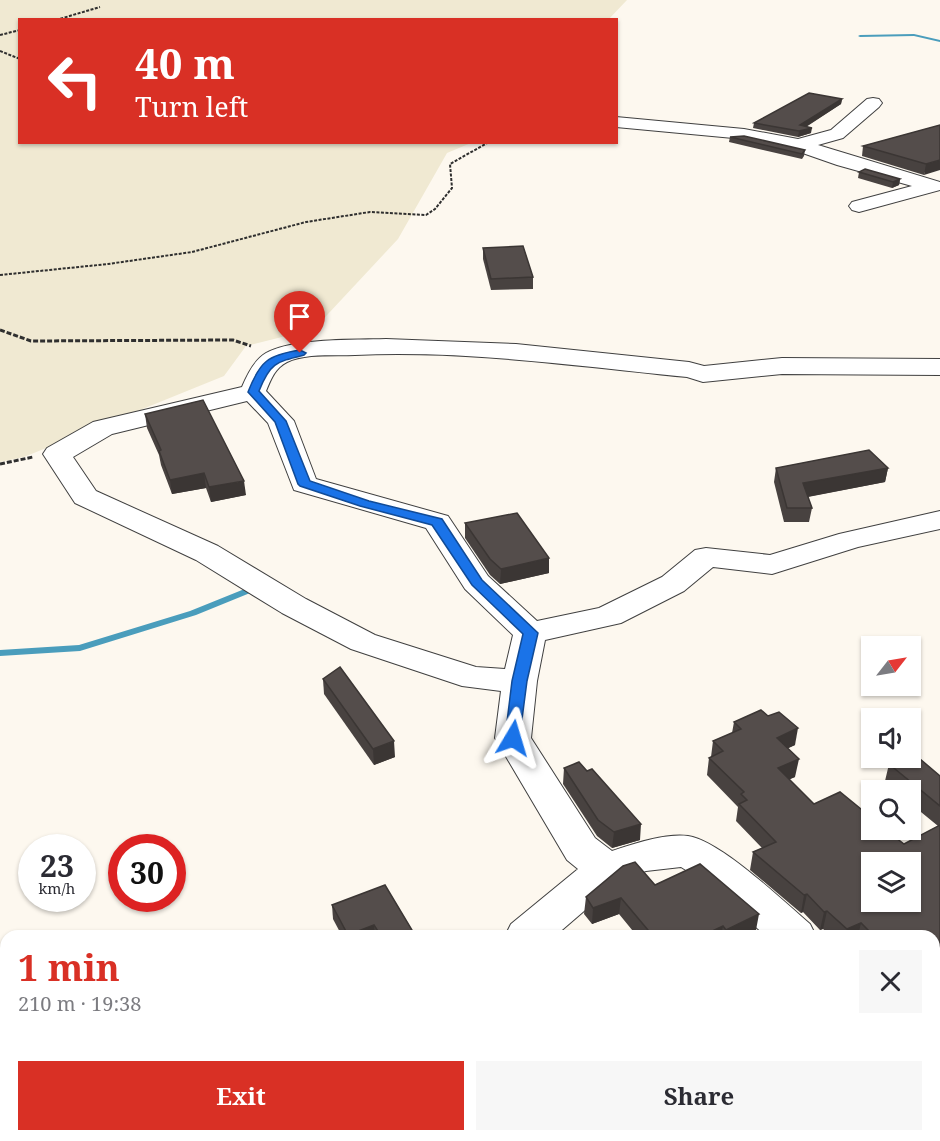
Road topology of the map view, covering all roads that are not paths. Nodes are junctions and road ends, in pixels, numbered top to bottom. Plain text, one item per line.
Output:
1 (873, 104) dead end
2 (618, 122) edge
3 (799, 145) junction
4 (937, 185) edge
5 (859, 206) dead end
6 (940, 367) edge
7 (254, 392) junction
8 (940, 520) edge
9 (530, 633) junction
10 (520, 681) junction
11 (606, 869) junction
12 (542, 930) edge
13 (788, 930) edge

1 - 3 street
2 - 3 street
3 - 4 street
4 - 5 street
6 - 7 street
7 - 9 street
7 - 10 street
8 - 9 street
9 - 10 street
10 - 11 street
11 - 12 street
11 - 13 street

